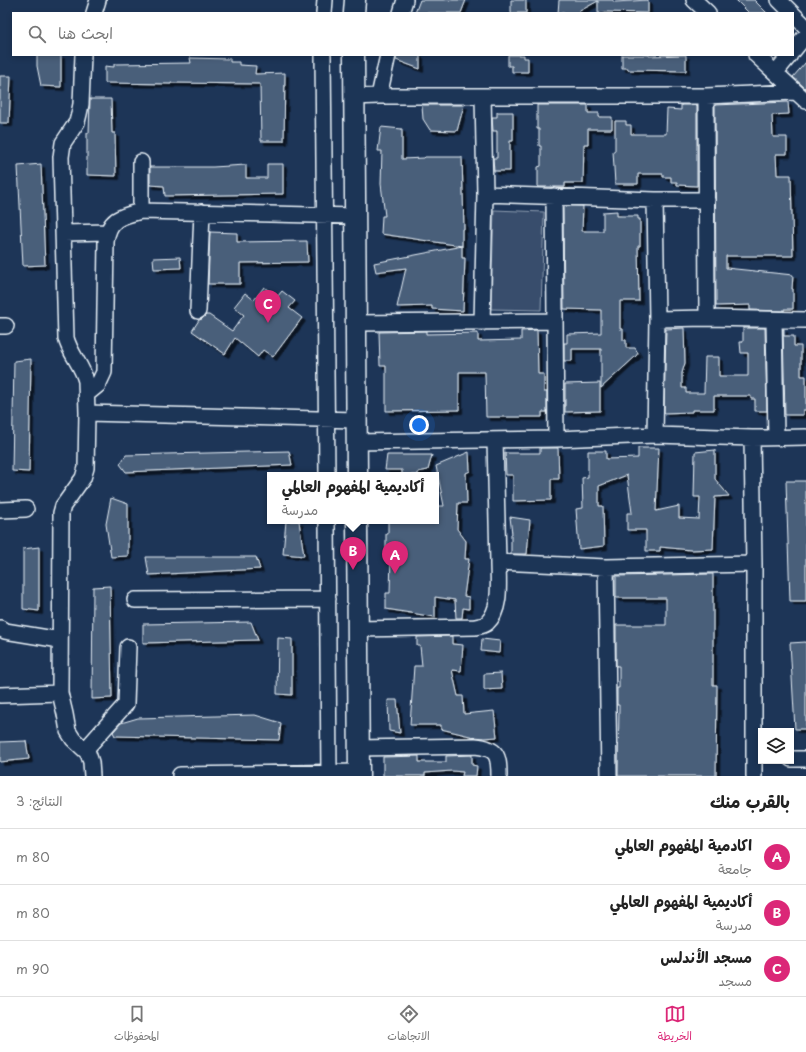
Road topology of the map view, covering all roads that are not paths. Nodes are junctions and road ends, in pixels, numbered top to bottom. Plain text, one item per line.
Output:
1 (98, 0) edge
2 (325, 0) edge
3 (355, 0) edge
4 (406, 0) edge
5 (694, 0) edge
6 (779, 0) edge
7 (94, 12) edge
8 (324, 12) edge
9 (354, 12) edge
10 (401, 12) edge
11 (707, 12) edge
12 (792, 12) edge
13 (794, 14) edge
14 (806, 27) edge
15 (806, 35) edge
16 (794, 50) edge
17 (83, 56) edge
18 (323, 56) edge
19 (354, 56) edge
20 (388, 56) edge
21 (757, 56) edge
22 (789, 56) edge
23 (776, 72) junction
24 (379, 96) junction
25 (483, 96) junction
26 (706, 96) junction
27 (801, 96) edge
28 (354, 97) junction
29 (141, 162) dead end
30 (485, 194) junction
31 (554, 196) junction
32 (655, 200) junction
33 (707, 200) junction
34 (140, 211) junction
35 (202, 212) junction
36 (325, 214) junction
37 (354, 216) junction
38 (107, 232) junction
39 (64, 233) junction
40 (198, 311) dead end
41 (707, 318) junction
42 (658, 319) junction
43 (774, 320) junction
44 (806, 320) edge
45 (554, 321) junction
46 (355, 323) junction
47 (482, 323) junction
48 (87, 394) junction
49 (87, 413) junction
50 (326, 420) junction
51 (356, 420) junction
52 (655, 435) junction
53 (752, 438) junction
54 (776, 438) junction
55 (806, 438) edge
56 (556, 439) junction
57 (495, 440) junction
58 (356, 442) junction
59 (326, 472) edge
60 (357, 472) edge
61 (26, 509) dead end
62 (0, 510) edge
63 (327, 524) edge
64 (357, 524) edge
65 (498, 562) junction
66 (754, 564) junction
67 (606, 567) junction
68 (328, 599) junction
69 (135, 600) dead end
70 (0, 628) edge
71 (357, 629) junction
72 (60, 640) junction
73 (128, 646) dead end
74 (60, 693) junction
75 (0, 695) edge
76 (358, 748) junction
77 (85, 750) junction
78 (794, 759) edge
79 (806, 759) edge
80 (758, 760) edge
81 (329, 774) edge
82 (359, 774) edge
83 (180, 775) edge
84 (92, 776) edge
85 (500, 776) edge
86 (609, 776) edge
87 (754, 776) edge

1 - 7 street
2 - 8 street
3 - 9 main road
4 - 10 street
5 - 11 street
6 - 12 street
13 - 14 street
15 - 16 street
17 - 39 street
18 - 36 street
19 - 28 main road
20 - 24 street
21 - 23 street
22 - 23 street
23 - 27 street
24 - 25 street
24 - 28 street
25 - 26 street
25 - 30 street
26 - 27 street
26 - 33 street
28 - 37 main road
29 - 34 street
30 - 31 street
30 - 47 street
31 - 32 street
31 - 45 street
32 - 33 street
32 - 42 street
33 - 41 street
34 - 35 street
34 - 38 street
35 - 36 street
35 - 40 street
36 - 37 street
36 - 50 street
37 - 46 main road
38 - 39 street
38 - 48 street
39 - 48 street
41 - 42 street
41 - 43 street
42 - 52 street
43 - 44 street
43 - 54 street
45 - 47 street
45 - 56 street
46 - 47 street
46 - 51 main road
48 - 49 street
49 - 50 street
49 - 72 street
50 - 51 street
50 - 59 street
51 - 58 main road
52 - 53 street
52 - 56 street
53 - 54 street
53 - 66 street
54 - 55 street
56 - 57 street
57 - 58 street
57 - 65 street
58 - 60 main road
61 - 62 street
63 - 68 street
64 - 71 main road
65 - 67 street
65 - 71 street
66 - 67 street
66 - 80 street
67 - 86 street
68 - 69 street
68 - 81 street
70 - 72 street
71 - 76 main road
72 - 74 street
73 - 77 street
74 - 75 street
74 - 77 street
76 - 82 main road
76 - 85 street
77 - 84 street
78 - 79 street
80 - 87 street
81 - 82 street
81 - 83 street

